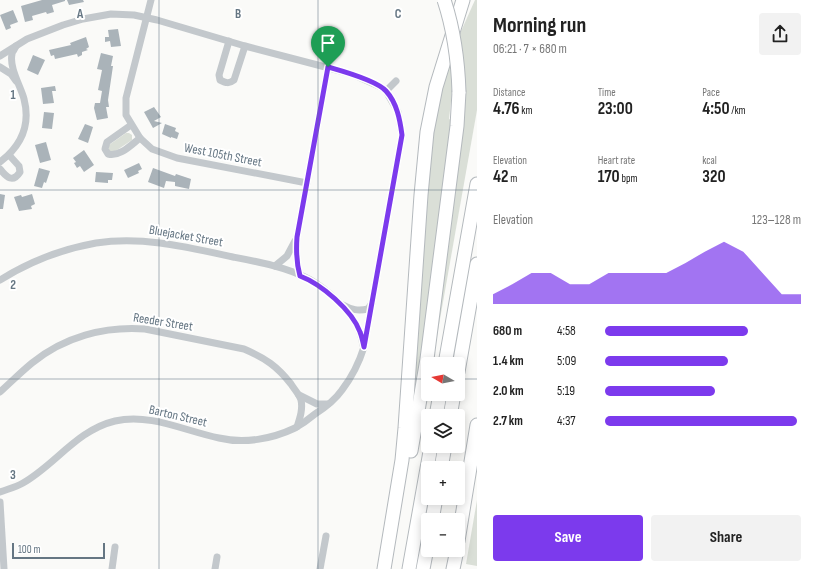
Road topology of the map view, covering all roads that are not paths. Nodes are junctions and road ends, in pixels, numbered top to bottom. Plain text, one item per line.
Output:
1 (151, 0) edge
2 (444, 0) edge
3 (463, 0) edge
4 (470, 0) edge
5 (146, 18) junction
6 (229, 41) junction
7 (450, 43) junction
8 (18, 44) junction
9 (245, 46) junction
10 (0, 56) edge
11 (0, 67) edge
12 (328, 67) junction
13 (396, 81) dead end
14 (18, 85) junction
15 (386, 91) junction
16 (131, 124) junction
17 (140, 138) junction
18 (9, 155) junction
19 (0, 162) edge
20 (0, 169) edge
21 (307, 184) junction
22 (477, 184) edge
23 (297, 237) junction
24 (477, 264) edge
25 (275, 266) junction
26 (300, 276) junction
27 (0, 280) edge
28 (340, 303) junction
29 (372, 303) junction
30 (364, 347) junction
31 (446, 357) edge
32 (461, 357) edge
33 (0, 392) edge
34 (299, 395) junction
35 (332, 403) junction
36 (477, 425) edge
37 (297, 427) junction
38 (430, 453) edge
39 (0, 492) edge
40 (0, 502) edge
41 (463, 513) edge
42 (390, 534) junction
43 (326, 536) dead end
44 (115, 547) dead end
45 (217, 557) dead end
46 (425, 557) edge
47 (455, 557) edge
48 (4, 569) edge
49 (112, 569) edge
50 (214, 569) edge
51 (320, 569) edge
52 (384, 569) edge
53 (409, 569) edge
54 (423, 569) edge
55 (453, 569) edge

1 - 5 street, West 105th Street
2 - 42 highway, bridge
3 - 7 highway
4 - 7 highway
5 - 6 street
5 - 8 street
5 - 16 street, West 105th Street
6 - 9 street
6 - 9 street
7 - 42 highway
8 - 10 street
8 - 14 street
9 - 12 street
11 - 14 street
12 - 15 street
12 - 21 street
13 - 15 street
14 - 18 street
15 - 29 street, Barton Street
16 - 17 street, West 105th Street
16 - 17 street
17 - 21 street, West 105th Street
18 - 19 street
18 - 20 street
21 - 23 street
22 - 31 highway
23 - 25 street
23 - 26 street
24 - 32 highway
25 - 26 street, Bluejacket Street
25 - 27 street, Bluejacket Street
26 - 28 street, Bluejacket Street
28 - 29 street, Bluejacket Street
28 - 30 street, Bluejacket Street
29 - 30 street, Barton Street
30 - 35 street, Barton Street
33 - 34 street, Reeder Street
34 - 35 street, Reeder Street
34 - 37 street
35 - 37 street, Barton Street
36 - 41 highway
37 - 39 street, Barton Street
38 - 53 highway
40 - 48 street
42 - 52 highway
43 - 51 street
44 - 49 street
45 - 50 street
46 - 54 highway
47 - 55 highway

